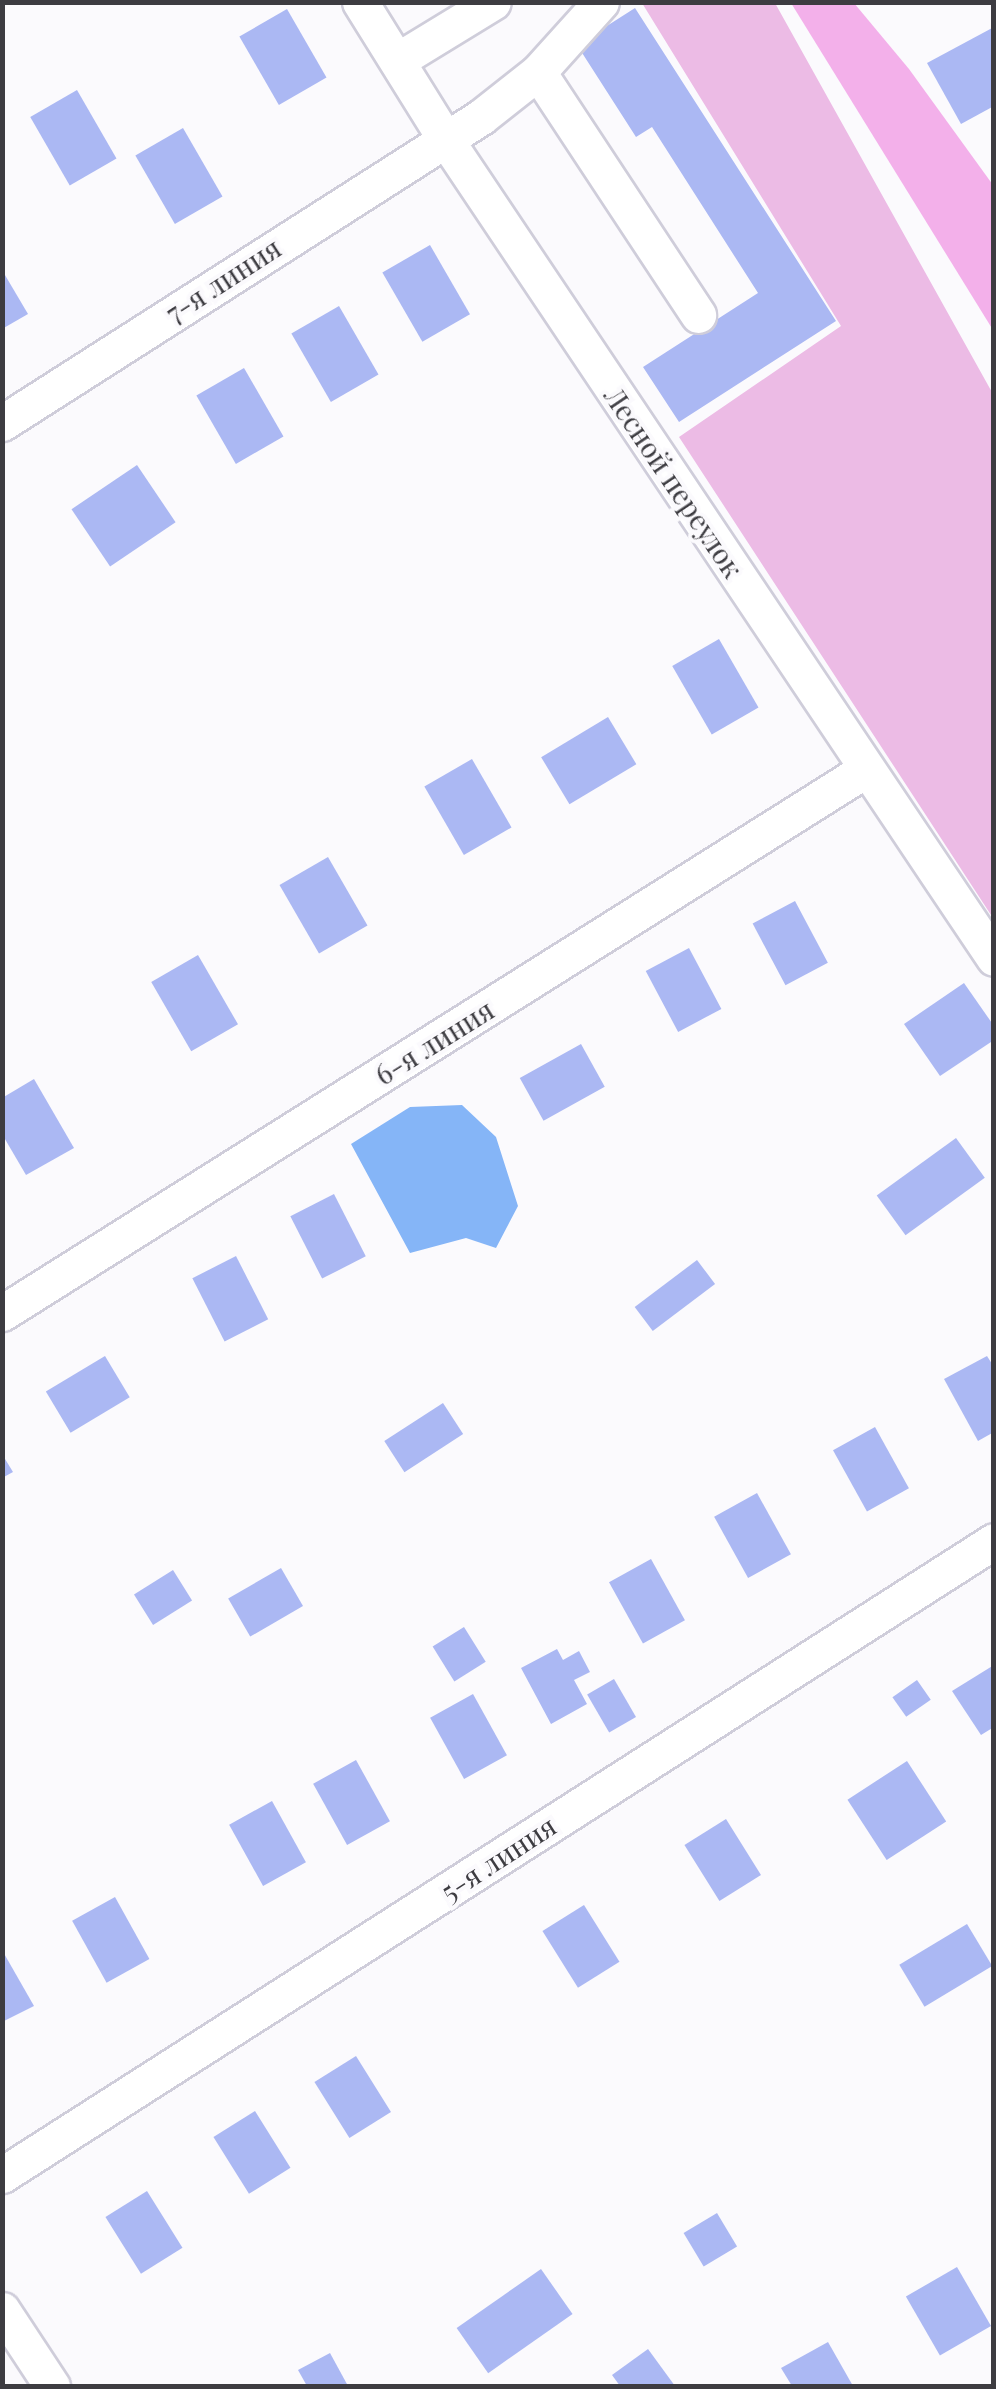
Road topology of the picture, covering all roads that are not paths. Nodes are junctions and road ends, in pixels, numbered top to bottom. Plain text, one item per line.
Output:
1 (360, 2) edge
2 (493, 2) edge
3 (602, 2) edge
4 (398, 60) junction
5 (538, 72) junction
6 (444, 137) junction
7 (698, 315) dead end
8 (2, 423) edge
9 (865, 770) junction
10 (994, 958) edge
11 (2, 1313) edge
12 (994, 1541) edge
13 (2, 2175) edge
14 (2, 2310) edge
15 (52, 2386) edge

1 - 4 street, Лесной переулок
2 - 4 street
3 - 5 street, 7-я линия
4 - 6 street, Лесной переулок
5 - 6 street, 7-я линия
5 - 7 street
6 - 8 street, 7-я линия
6 - 9 street, Лесной переулок
9 - 10 street, Лесной переулок
9 - 11 street, 6-я линия
12 - 13 street, 5-я линия
14 - 15 street

